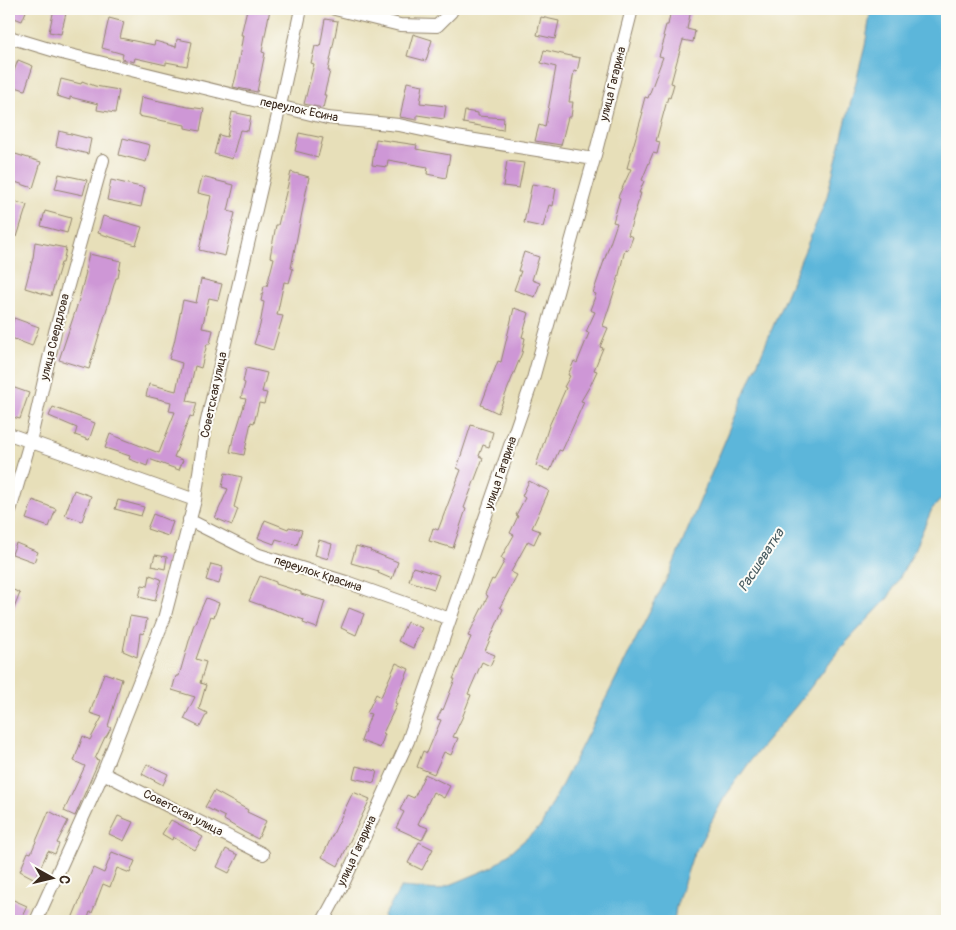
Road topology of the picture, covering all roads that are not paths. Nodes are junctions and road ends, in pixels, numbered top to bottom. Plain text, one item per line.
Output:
1 (301, 9) edge
2 (335, 9) edge
3 (452, 9) edge
4 (632, 9) edge
5 (9, 37) edge
6 (280, 106) junction
7 (594, 159) junction
8 (103, 160) dead end
9 (9, 434) edge
10 (30, 442) junction
11 (195, 500) junction
12 (9, 514) edge
13 (189, 520) junction
14 (450, 619) junction
15 (103, 773) junction
16 (263, 854) dead end
17 (36, 921) edge
18 (323, 921) edge

1 - 6 street, Советская улица
2 - 3 street
4 - 7 street, улица Гагарина
5 - 6 street, переулок Есина
6 - 7 street, переулок Есина
6 - 11 street, Советская улица
7 - 14 street, улица Гагарина
8 - 10 street, улица Свердлова
9 - 10 street
10 - 11 street
10 - 12 street, улица Свердлова
11 - 13 street, Советская улица
13 - 14 street, переулок Красина
13 - 15 street, Советская улица
14 - 18 street, улица Гагарина
15 - 16 street, Советская улица
15 - 17 street, Советская улица

